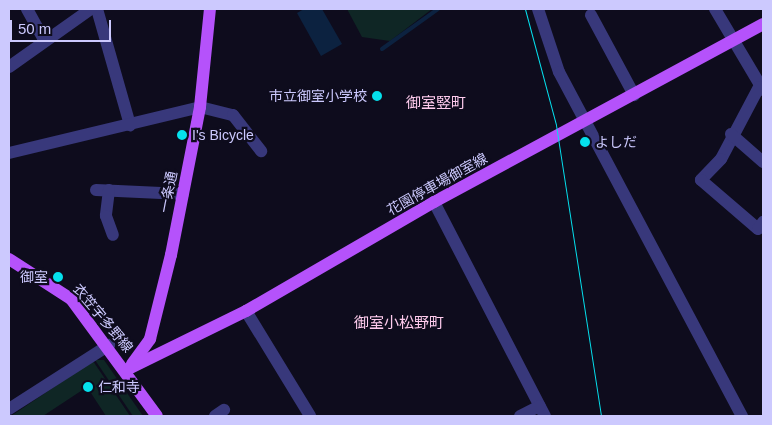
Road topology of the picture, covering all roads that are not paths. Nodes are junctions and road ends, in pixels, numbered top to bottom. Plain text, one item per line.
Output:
1 (27, 9) edge
2 (91, 9) edge
3 (97, 9) edge
4 (210, 9) edge
5 (538, 9) edge
6 (715, 9) edge
7 (590, 15) dead end
8 (763, 24) edge
9 (44, 40) junction
10 (733, 43) junction
11 (9, 67) edge
12 (761, 89) edge
13 (634, 95) junction
14 (200, 107) junction
15 (585, 122) junction
16 (130, 125) junction
17 (731, 134) junction
18 (261, 151) dead end
19 (9, 153) edge
20 (763, 162) edge
21 (183, 194) junction
22 (434, 202) junction
23 (763, 222) edge
24 (113, 235) dead end
25 (9, 259) edge
26 (246, 311) junction
27 (109, 345) junction
28 (126, 370) junction
29 (9, 409) edge
30 (542, 411) edge
31 (157, 416) edge
32 (310, 416) edge
33 (520, 416) edge
34 (742, 416) edge

1 - 9 street
2 - 9 street
3 - 16 street
4 - 14 main road, 一条通
5 - 15 street
6 - 10 street
7 - 13 street
8 - 10 main road, 花園停車場御室線
9 - 11 street
10 - 12 street
10 - 13 main road, 花園停車場御室線
12 - 17 street
13 - 15 main road, 花園停車場御室線
14 - 16 street
14 - 18 street
14 - 21 main road, 一条通
15 - 22 main road, 花園停車場御室線
15 - 34 street
16 - 19 street
17 - 20 street
17 - 23 street
21 - 24 street
21 - 28 main road, 一条通
22 - 26 main road, 花園停車場御室線
22 - 30 street
25 - 27 main road, 衣笠宇多野線
26 - 28 main road, 花園停車場御室線
26 - 32 street
27 - 28 main road, 衣笠宇多野線
27 - 29 street
28 - 31 main road, 衣笠宇多野線
30 - 33 street

